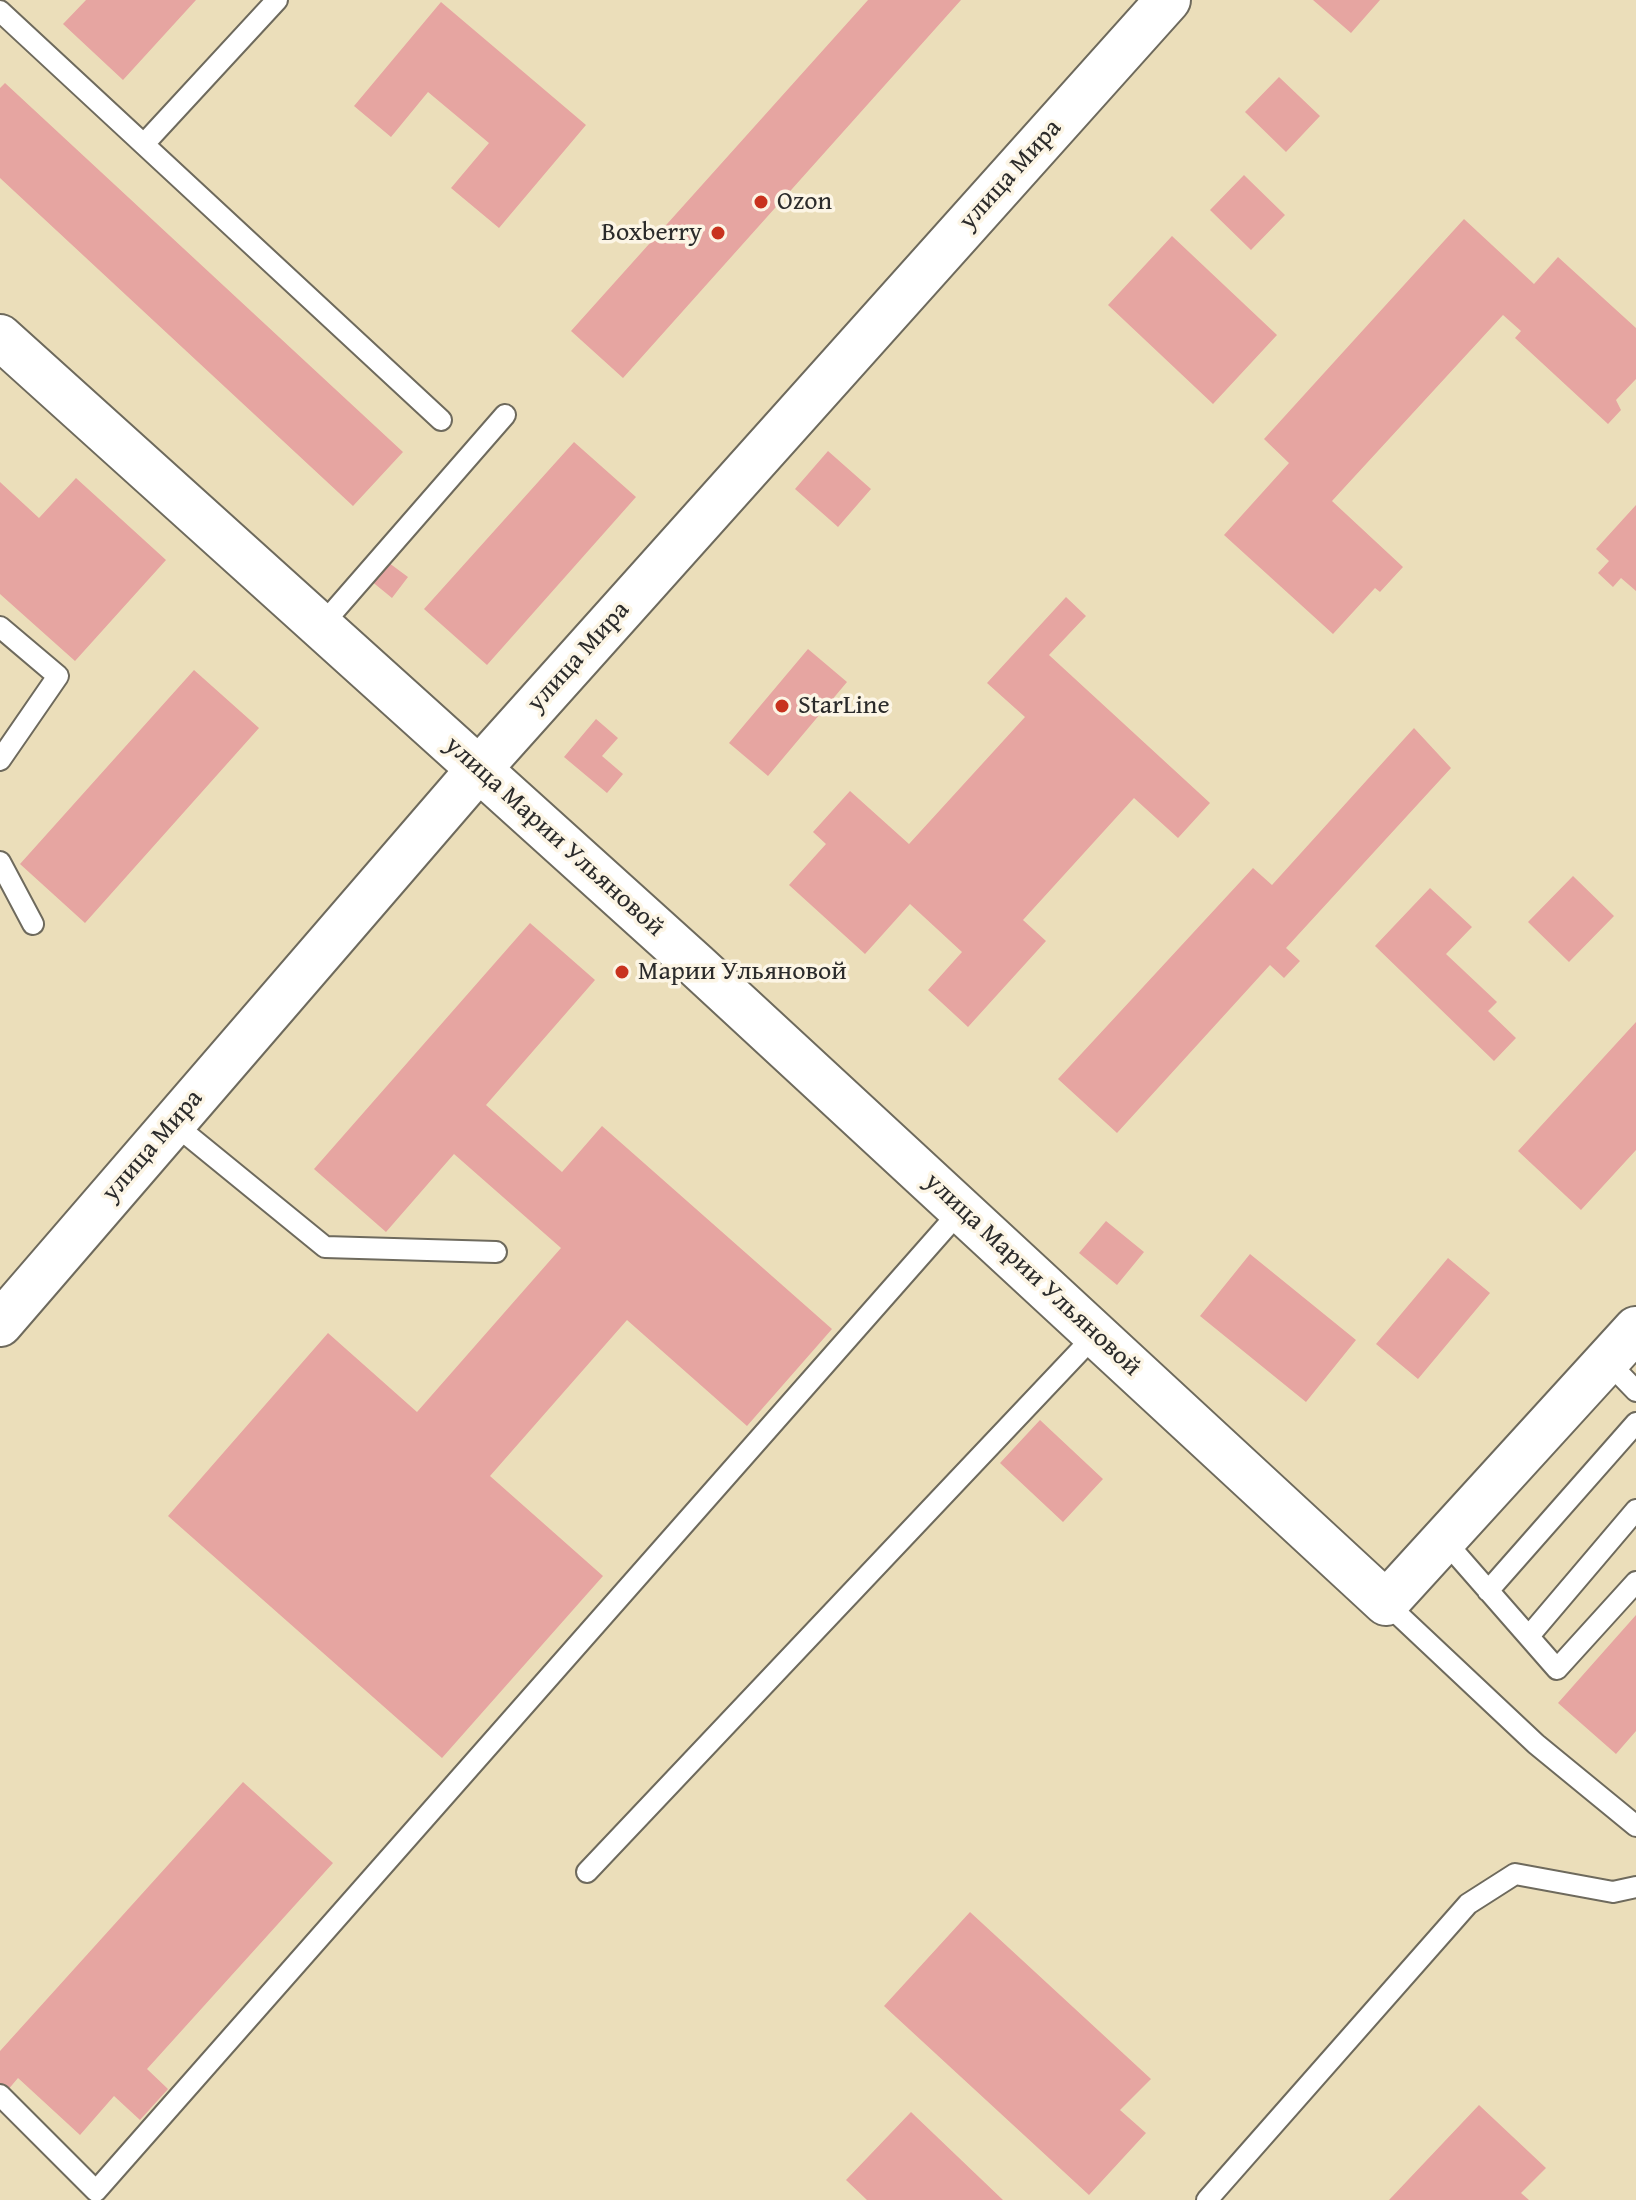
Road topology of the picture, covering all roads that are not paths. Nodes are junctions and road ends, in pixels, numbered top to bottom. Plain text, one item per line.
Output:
1 (277, 0) edge
2 (1168, 0) edge
3 (0, 11) edge
4 (144, 144) junction
5 (0, 337) edge
6 (505, 415) dead end
7 (441, 420) dead end
8 (321, 626) junction
9 (0, 627) edge
10 (0, 760) edge
11 (479, 769) junction
12 (0, 862) edge
13 (33, 924) dead end
14 (173, 1123) junction
15 (961, 1210) junction
16 (496, 1252) dead end
17 (0, 1324) edge
18 (1636, 1329) edge
19 (1096, 1334) junction
20 (1622, 1376) edge
21 (1636, 1423) edge
22 (1636, 1510) edge
23 (1444, 1540) junction
24 (1636, 1582) edge
25 (1488, 1591) junction
26 (1386, 1603) junction
27 (1529, 1636) junction
28 (1636, 1826) edge
29 (587, 1872) dead end
30 (1636, 1887) edge
31 (0, 2095) edge
32 (1207, 2200) edge

1 - 4 lane
2 - 11 street, улица Мира
3 - 4 lane
4 - 7 lane
5 - 8 street, улица Марии Ульяновой
6 - 8 lane
8 - 11 street, улица Марии Ульяновой
9 - 10 lane
11 - 14 street, улица Мира
11 - 15 street, улица Марии Ульяновой
12 - 13 lane
14 - 16 lane
14 - 17 street, улица Мира
15 - 19 street, улица Марии Ульяновой
15 - 31 lane
18 - 20 street
19 - 26 street, улица Марии Ульяновой
19 - 29 lane
20 - 23 street
21 - 25 lane
22 - 27 lane
23 - 25 lane
23 - 26 street
24 - 27 lane
25 - 27 lane
26 - 28 lane
30 - 32 lane

